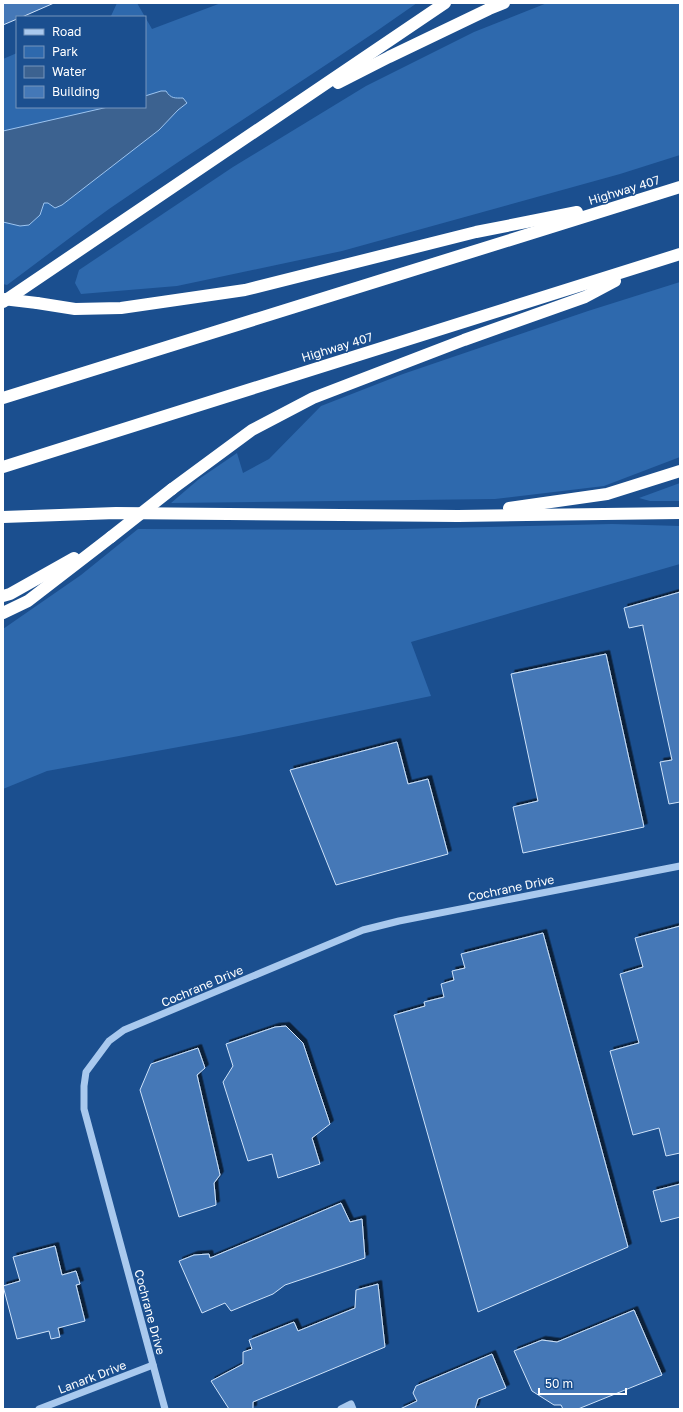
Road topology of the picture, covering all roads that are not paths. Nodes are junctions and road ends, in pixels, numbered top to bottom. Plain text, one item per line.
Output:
1 (444, 3) edge
2 (504, 3) edge
3 (289, 109) junction
4 (680, 187) edge
5 (641, 199) junction
6 (680, 254) edge
7 (642, 266) junction
8 (3, 299) edge
9 (3, 302) edge
10 (3, 398) edge
11 (3, 467) edge
12 (680, 471) edge
13 (680, 513) edge
14 (458, 516) junction
15 (3, 517) edge
16 (111, 536) junction
17 (3, 596) edge
18 (3, 613) edge
19 (680, 866) edge
20 (153, 1365) junction
21 (39, 1409) edge
22 (165, 1409) edge
23 (341, 1409) edge
24 (353, 1409) edge

1 - 3 highway
2 - 3 highway
3 - 9 highway
4 - 5 highway, Highway 407
5 - 8 highway, bridge
5 - 10 highway, Highway 407
6 - 7 highway, Highway 407
7 - 11 highway, Highway 407
7 - 16 highway, bridge
12 - 14 highway
13 - 14 highway
14 - 15 highway
16 - 17 highway
16 - 18 highway
19 - 20 street, Cochrane Drive
20 - 21 street, Lanark Drive
20 - 22 street, Cochrane Drive
23 - 24 street

